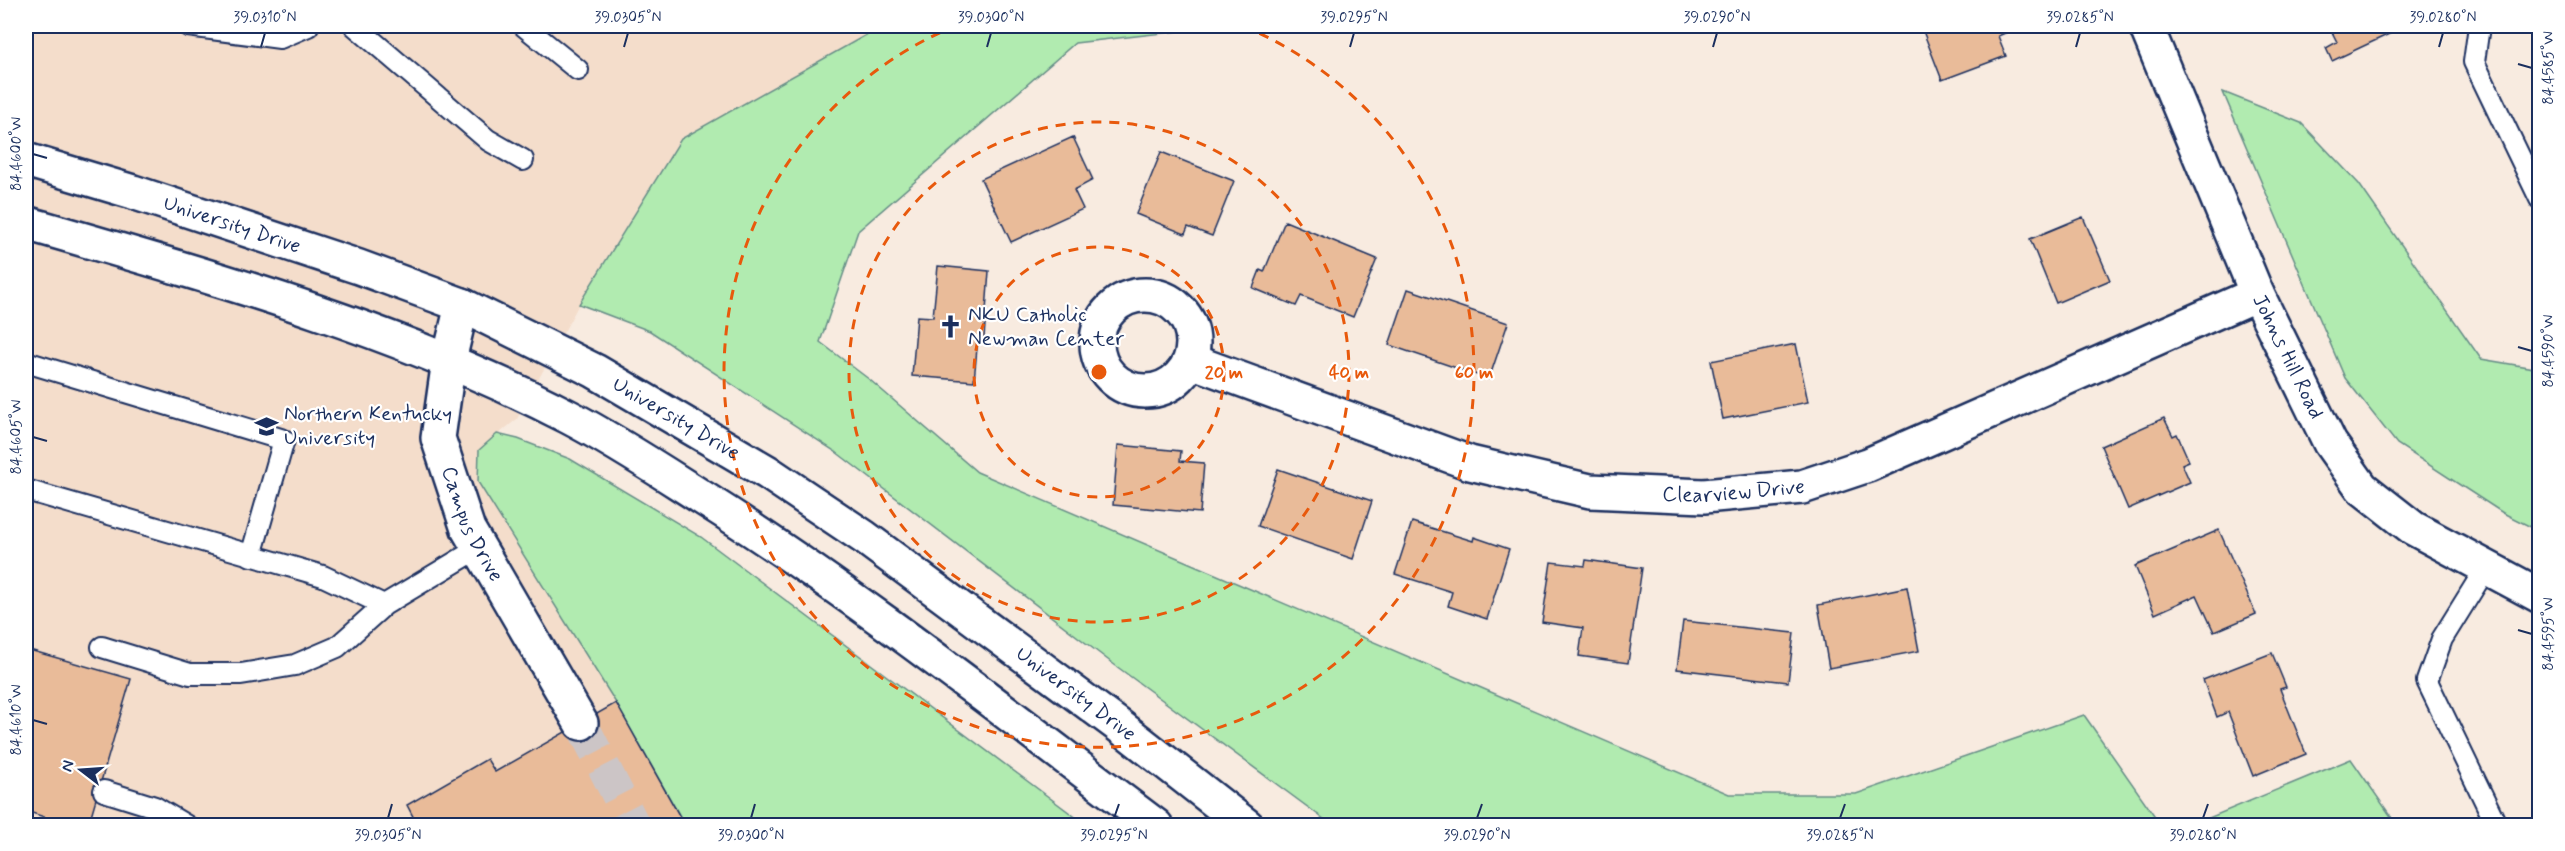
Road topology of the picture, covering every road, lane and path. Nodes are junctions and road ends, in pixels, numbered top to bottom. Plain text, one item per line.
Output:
1 (188, 26) edge
2 (308, 26) edge
3 (355, 26) edge
4 (524, 26) edge
5 (2146, 26) edge
6 (2479, 26) edge
7 (578, 70) dead end
8 (26, 159) edge
9 (523, 160) dead end
10 (2540, 199) edge
11 (26, 223) edge
12 (2257, 294) junction
13 (462, 305) junction
14 (449, 360) junction
15 (1191, 361) dead end
16 (26, 362) edge
17 (26, 490) edge
18 (479, 548) junction
19 (251, 555) junction
20 (2486, 568) junction
21 (2540, 596) edge
22 (384, 605) junction
23 (102, 648) dead end
24 (581, 723) tunnel mouth
25 (104, 791) dead end
26 (188, 825) edge
27 (1156, 825) edge
28 (1247, 825) edge
29 (2497, 825) edge

1 - 2 lane
3 - 9 lane
4 - 7 lane
5 - 12 street, Johns Hill Road
6 - 10 lane
8 - 13 street, University Drive
11 - 14 street
12 - 15 street, Clearview Drive
12 - 20 street, Johns Hill Road
13 - 14 street, Campus Drive
13 - 28 street, University Drive
14 - 18 street, Campus Drive
14 - 27 street
16 - 19 lane
17 - 19 lane
18 - 22 lane
18 - 24 street, Campus Drive
19 - 22 lane
20 - 21 street, Johns Hill Road
20 - 29 lane
22 - 23 lane
25 - 26 lane

